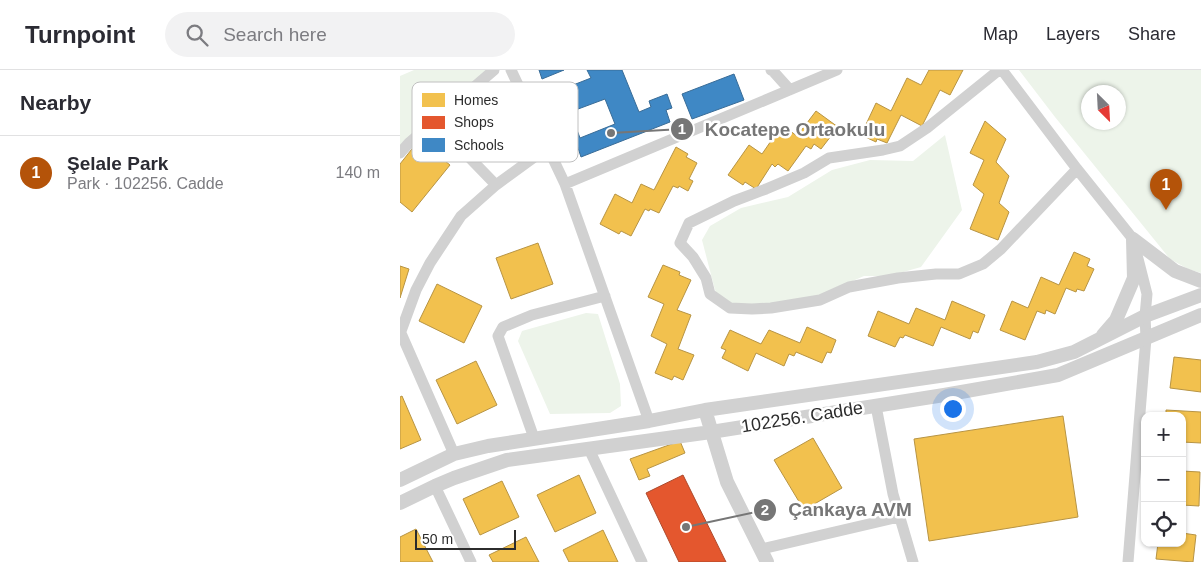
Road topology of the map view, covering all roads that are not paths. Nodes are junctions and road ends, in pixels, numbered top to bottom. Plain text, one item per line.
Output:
1 (494, 70) edge
2 (511, 70) edge
3 (771, 70) edge
4 (837, 70) edge
5 (1001, 70) edge
6 (480, 82) edge
7 (517, 82) edge
8 (790, 90) junction
9 (412, 140) edge
10 (400, 153) edge
11 (474, 162) edge
12 (527, 162) edge
13 (555, 162) edge
14 (1077, 169) junction
15 (565, 184) junction
16 (496, 185) junction
17 (1133, 239) junction
18 (1201, 281) edge
19 (1201, 295) edge
20 (605, 296) junction
21 (1201, 315) edge
22 (1146, 316) junction
23 (400, 331) edge
24 (1146, 338) junction
25 (1097, 341) junction
26 (876, 406) junction
27 (705, 410) junction
28 (649, 421) junction
29 (711, 432) junction
30 (534, 438) junction
31 (589, 449) junction
32 (454, 454) junction
33 (400, 480) edge
34 (435, 486) junction
35 (400, 503) edge
36 (900, 516) junction
37 (764, 556) edge
38 (472, 562) edge
39 (642, 562) edge
40 (913, 562) edge
41 (1128, 562) edge

1 - 6 street
2 - 7 street
3 - 8 street
4 - 8 street
5 - 14 street
5 - 14 street
8 - 15 street
9 - 10 street
11 - 16 street
12 - 16 street
13 - 15 street
14 - 17 street
15 - 20 street
16 - 23 street
17 - 18 street
17 - 22 street
17 - 25 street
19 - 22 street, 102256. Cadde
20 - 28 street
20 - 30 street
21 - 24 street, 102256. Cadde
22 - 24 street
22 - 25 street, 102256. Cadde
23 - 32 street
24 - 26 street, 102256. Cadde
24 - 41 street
25 - 27 street, 102256. Cadde
26 - 29 street, 102256. Cadde
26 - 36 street
27 - 28 street, 102256. Cadde
27 - 29 street
28 - 30 street, 102256. Cadde
29 - 31 street, 102256. Cadde
29 - 37 street
30 - 32 street, 102256. Cadde
31 - 34 street, 102256. Cadde
31 - 39 street
32 - 33 street, 102256. Cadde
34 - 35 street, 102256. Cadde
34 - 38 street
36 - 37 street
36 - 40 street

